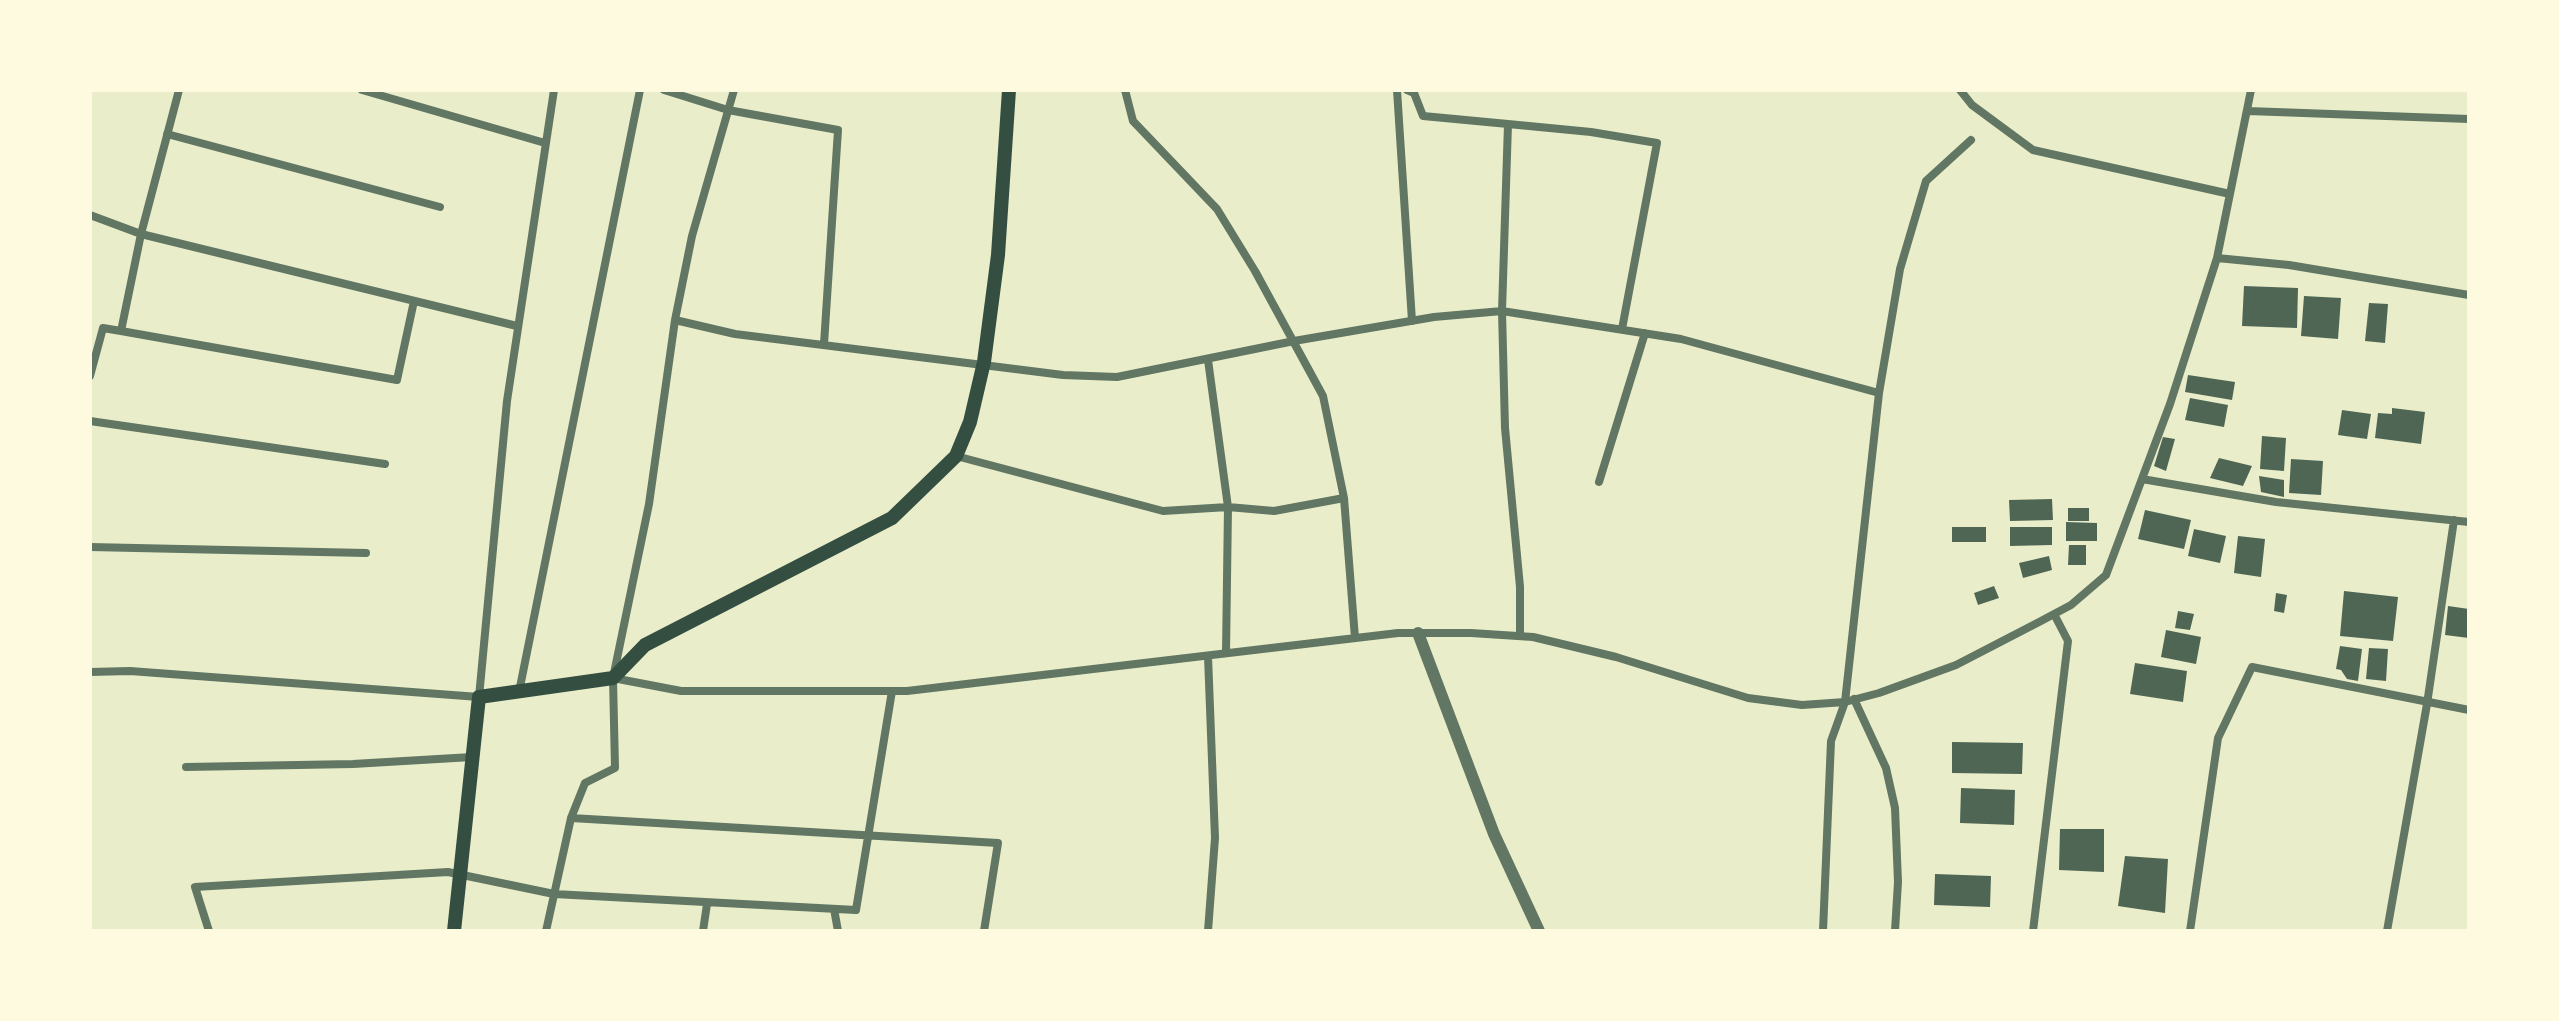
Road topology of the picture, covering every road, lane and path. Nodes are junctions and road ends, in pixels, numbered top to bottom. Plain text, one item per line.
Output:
1 (179, 90) edge
2 (362, 90) edge
3 (554, 90) edge
4 (640, 90) edge
5 (664, 90) edge
6 (734, 90) edge
7 (1009, 90) edge
8 (1125, 90) edge
9 (1397, 90) edge
10 (1407, 90) edge
11 (1960, 90) edge
12 (2251, 90) edge
13 (728, 110) junction
14 (2248, 111) junction
15 (2469, 119) edge
16 (1508, 124) junction
17 (167, 134) junction
18 (1971, 140) dead end
19 (545, 143) junction
20 (2230, 194) junction
21 (440, 207) dead end
22 (90, 215) edge
23 (141, 234) junction
24 (2217, 258) junction
25 (2469, 295) edge
26 (414, 301) junction
27 (1502, 311) junction
28 (675, 320) junction
29 (1412, 321) junction
30 (517, 326) junction
31 (1622, 329) junction
32 (121, 331) junction
33 (1645, 333) junction
34 (1294, 341) junction
35 (824, 344) junction
36 (1208, 360) junction
37 (984, 362) junction
38 (90, 376) edge
39 (1879, 393) junction
40 (90, 421) edge
41 (956, 456) junction
42 (385, 464) dead end
43 (2142, 479) junction
44 (1599, 482) dead end
45 (1344, 498) junction
46 (1228, 507) junction
47 (2454, 520) junction
48 (2469, 522) edge
49 (90, 547) edge
50 (366, 553) dead end
51 (2054, 614) junction
52 (1418, 633) junction
53 (1520, 636) junction
54 (1355, 638) junction
55 (1226, 653) junction
56 (1208, 656) junction
57 (90, 672) edge
58 (613, 678) junction
59 (892, 691) junction
60 (519, 692) junction
61 (479, 697) junction
62 (1849, 701) junction
63 (2427, 704) junction
64 (2469, 710) edge
65 (472, 757) junction
66 (186, 767) dead end
67 (571, 818) junction
68 (869, 834) junction
69 (460, 874) junction
70 (554, 894) junction
71 (707, 904) junction
72 (834, 909) junction
73 (209, 931) edge
74 (454, 931) edge
75 (546, 931) edge
76 (703, 931) edge
77 (838, 931) edge
78 (984, 931) edge
79 (1208, 931) edge
80 (1539, 931) edge
81 (1823, 931) edge
82 (1895, 931) edge
83 (2033, 931) edge
84 (2190, 931) edge
85 (2387, 931) edge

1 - 17 street
2 - 19 street
3 - 19 street
4 - 60 street
5 - 13 street
6 - 13 street
7 - 37 main road
8 - 34 street
9 - 29 street
10 - 16 street
11 - 20 street
12 - 14 street
13 - 28 street
13 - 35 street
14 - 15 street
14 - 20 street
16 - 27 street
16 - 31 street
17 - 21 street
17 - 23 street
18 - 39 street
19 - 30 street
20 - 24 street
22 - 23 street
23 - 26 street
23 - 32 street
24 - 25 street
24 - 43 street
26 - 30 street
26 - 32 street
27 - 29 street
27 - 31 street
27 - 53 street
28 - 35 street
28 - 58 street
29 - 34 street
30 - 61 street
31 - 33 street
32 - 38 street
33 - 39 street
33 - 44 street
34 - 36 street
34 - 45 street
35 - 37 street
36 - 37 street
36 - 46 street
37 - 41 main road
39 - 62 street
40 - 42 street
41 - 46 street
41 - 58 main road
43 - 47 street
43 - 51 street
45 - 46 street
45 - 54 street
46 - 55 street
47 - 48 street
47 - 63 street
49 - 50 street
51 - 62 street
51 - 83 street
52 - 53 street
52 - 54 street
52 - 80 street
53 - 62 street
54 - 55 street
55 - 56 street
56 - 59 street
56 - 79 street
57 - 61 street
58 - 59 street
58 - 60 main road
58 - 67 street
59 - 68 street
60 - 61 main road
61 - 65 main road
62 - 81 street
62 - 82 street
63 - 64 street
63 - 84 street
63 - 85 street
65 - 66 street
65 - 69 main road
67 - 68 street
67 - 70 street
68 - 72 street
68 - 78 street
69 - 70 street
69 - 73 street
69 - 74 main road
70 - 71 street
70 - 75 street
71 - 72 street
71 - 76 street
72 - 77 street

